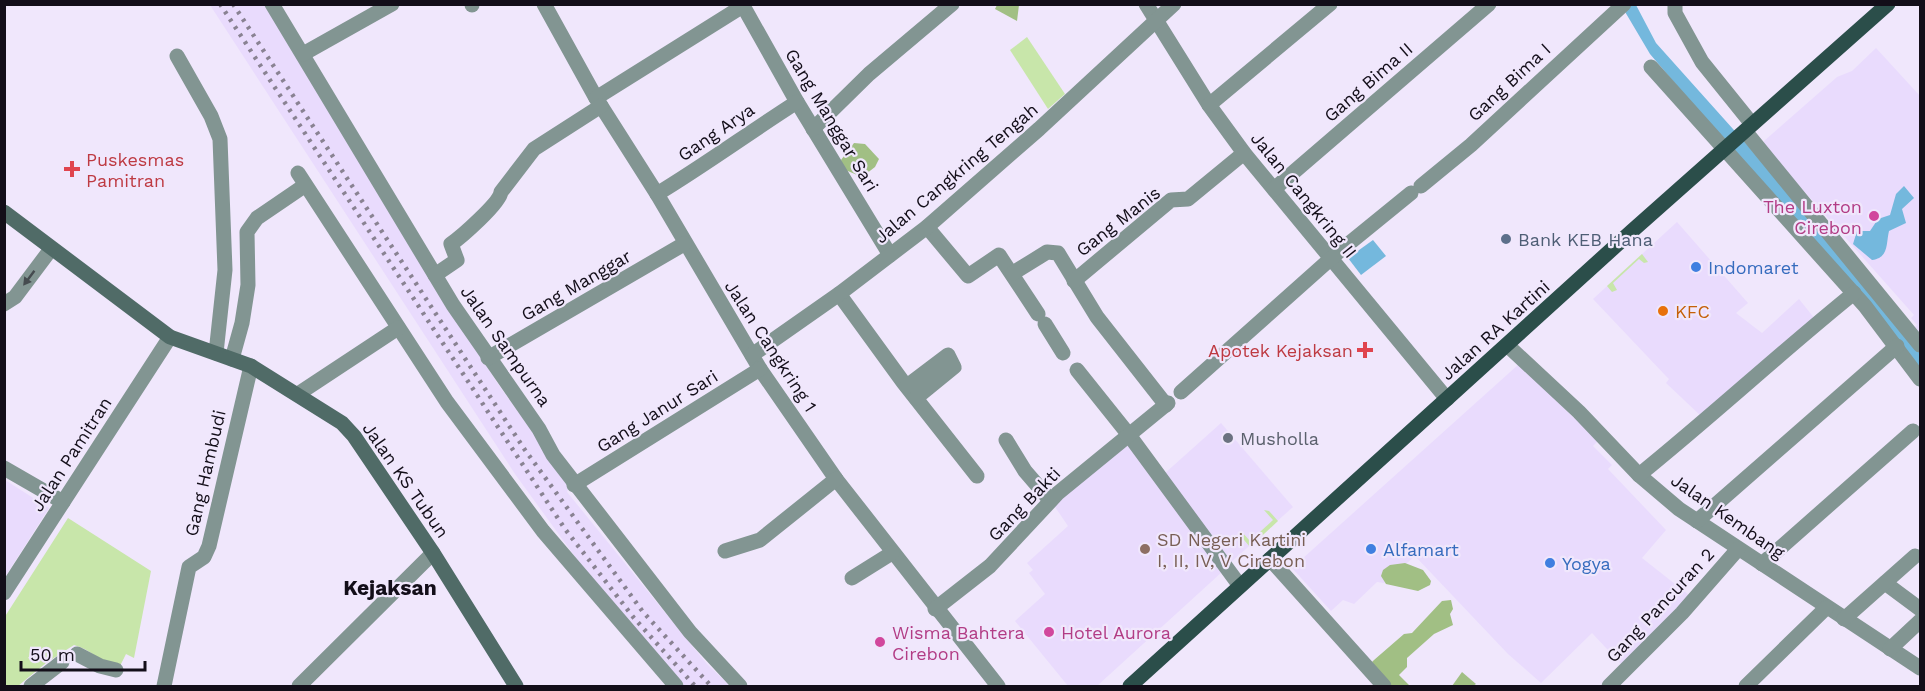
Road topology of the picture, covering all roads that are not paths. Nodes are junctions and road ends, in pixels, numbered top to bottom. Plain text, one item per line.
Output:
1 (272, 4) edge
2 (392, 4) edge
3 (544, 4) edge
4 (952, 4) edge
5 (1146, 4) edge
6 (1174, 4) edge
7 (1330, 4) edge
8 (1489, 4) edge
9 (1888, 4) edge
10 (742, 5) edge
11 (1622, 6) edge
12 (1672, 7) edge
13 (1156, 20) junction
14 (303, 54) junction
15 (177, 56) dead end
16 (1651, 67) dead end
17 (598, 102) junction
18 (797, 102) junction
19 (1209, 105) junction
20 (813, 129) junction
21 (1746, 129) junction
22 (1725, 148) junction
23 (1244, 153) junction
24 (1274, 189) junction
25 (657, 194) junction
26 (5, 215) edge
27 (927, 226) junction
28 (684, 244) junction
29 (51, 249) junction
30 (890, 255) junction
31 (1330, 259) junction
32 (1013, 273) junction
33 (435, 275) junction
34 (1074, 281) junction
35 (1854, 293) junction
36 (840, 294) junction
37 (1879, 294) junction
38 (4, 304) edge
39 (1865, 306) junction
40 (399, 328) junction
41 (170, 337) junction
42 (1507, 345) junction
43 (1920, 345) edge
44 (1897, 346) junction
45 (1063, 352) dead end
46 (216, 353) junction
47 (752, 355) junction
48 (488, 358) junction
49 (232, 359) junction
50 (251, 366) junction
51 (760, 369) junction
52 (1077, 370) dead end
53 (1920, 379) edge
54 (1181, 392) dead end
55 (298, 394) junction
56 (1447, 399) junction
57 (1913, 431) dead end
58 (1129, 435) junction
59 (1006, 440) dead end
60 (4, 468) edge
61 (1639, 475) junction
62 (977, 476) dead end
63 (836, 479) junction
64 (574, 485) junction
65 (1050, 500) junction
66 (63, 502) junction
67 (1697, 521) junction
68 (1738, 549) junction
69 (725, 551) dead end
70 (433, 552) junction
71 (892, 553) junction
72 (1915, 556) dead end
73 (1269, 559) junction
74 (1762, 564) junction
75 (852, 578) dead end
76 (1885, 583) junction
77 (1240, 586) junction
78 (4, 593) edge
79 (1826, 608) junction
80 (935, 609) junction
81 (1920, 609) edge
82 (1844, 619) junction
83 (1920, 621) edge
84 (1890, 649) junction
85 (77, 654) dead end
86 (62, 662) dead end
87 (1920, 668) edge
88 (116, 670) dead end
89 (32, 687) edge
90 (164, 687) edge
91 (299, 687) edge
92 (516, 687) edge
93 (676, 687) edge
94 (740, 687) edge
95 (998, 687) edge
96 (1130, 687) edge
97 (1384, 687) edge
98 (1609, 687) edge
99 (1746, 687) edge

1 - 14 street, Jalan Sampurna
2 - 14 street
3 - 17 street, Jalan Cangkring 1
4 - 20 street
5 - 13 street, Jalan Cangkring II
6 - 13 street, Jalan Cangkring Tengah
7 - 19 street
8 - 24 street, Gang Bima II
9 - 21 main road, Jalan RA Kartini
10 - 17 street
10 - 18 street, Gang Manggar Sari
11 - 31 street, Gang Bima I
12 - 21 street
13 - 19 street, Jalan Cangkring II
13 - 27 street, Jalan Cangkring Tengah
14 - 33 street, Jalan Sampurna
15 - 46 street
16 - 22 street
17 - 25 street, Jalan Cangkring 1
17 - 33 street
18 - 20 street, Gang Manggar Sari
18 - 25 street, Gang Arya
19 - 23 street, Jalan Cangkring II
20 - 30 street, Gang Manggar Sari
21 - 22 main road, Jalan RA Kartini
21 - 37 street
22 - 35 street
22 - 42 main road, Jalan RA Kartini
23 - 24 street, Jalan Cangkring II
23 - 34 street, Gang Manis
24 - 31 street, Jalan Cangkring II
25 - 28 street, Jalan Cangkring 1
26 - 29 street, Jalan KS Tubun
27 - 30 street, Jalan Cangkring Tengah
27 - 32 street
28 - 47 street, Jalan Cangkring 1
28 - 48 street, Gang Manggar
29 -> 38 street
29 - 41 street, Jalan KS Tubun
30 - 36 street, Jalan Cangkring Tengah
31 - 54 street
31 - 56 street, Jalan Cangkring II
32 - 34 street
32 - 45 street
33 - 48 street, Jalan Sampurna
34 - 58 street, Gang Bakti
35 - 39 street
35 - 61 street
36 - 47 street, Jalan Cangkring Tengah
36 - 62 street
37 - 39 street
37 - 43 street
39 - 44 street
40 - 49 street
40 - 55 street
40 - 93 street
41 - 46 street, Jalan KS Tubun
41 - 66 street, Jalan Pamitran
42 - 56 main road, Jalan RA Kartini
42 - 61 street, Jalan Kembang
44 - 53 street
44 - 67 street
46 - 49 street, Jalan KS Tubun
47 - 51 street, Jalan Cangkring 1
48 - 64 street, Jalan Sampurna
49 - 50 street, Jalan KS Tubun
50 - 55 street, Jalan KS Tubun
50 - 90 street, Gang Hambudi
51 - 63 street, Jalan Cangkring 1
51 - 64 street, Gang Janur Sari
52 - 58 street
55 - 70 street, Jalan KS Tubun
56 - 73 main road, Jalan RA Kartini
57 - 74 street
58 - 65 street, Gang Bakti
58 - 77 street
59 - 65 street
60 - 66 street
61 - 67 street, Jalan Kembang
63 - 69 street
63 - 71 street, Jalan Cangkring 1
64 - 94 street, Jalan Sampurna
65 - 80 street, Gang Bakti
66 - 78 street, Jalan Pamitran
67 - 68 street, Jalan Kembang
68 - 74 street, Jalan Kembang
68 - 98 street, Gang Pancuran 2
70 - 91 street
70 - 92 street, Jalan KS Tubun
71 - 75 street
71 - 80 street, Jalan Cangkring 1
72 - 76 street
73 - 77 main road, Jalan RA Kartini
73 - 97 street
74 - 79 street, Jalan Kembang
76 - 81 street
76 - 82 street
77 - 96 main road, Jalan RA Kartini
79 - 82 street, Jalan Kembang
79 - 99 street
80 - 95 street, Jalan Cangkring 1
82 - 84 street, Jalan Kembang
83 - 84 street
84 - 87 street, Jalan Kembang
85 - 88 street
86 - 89 street

